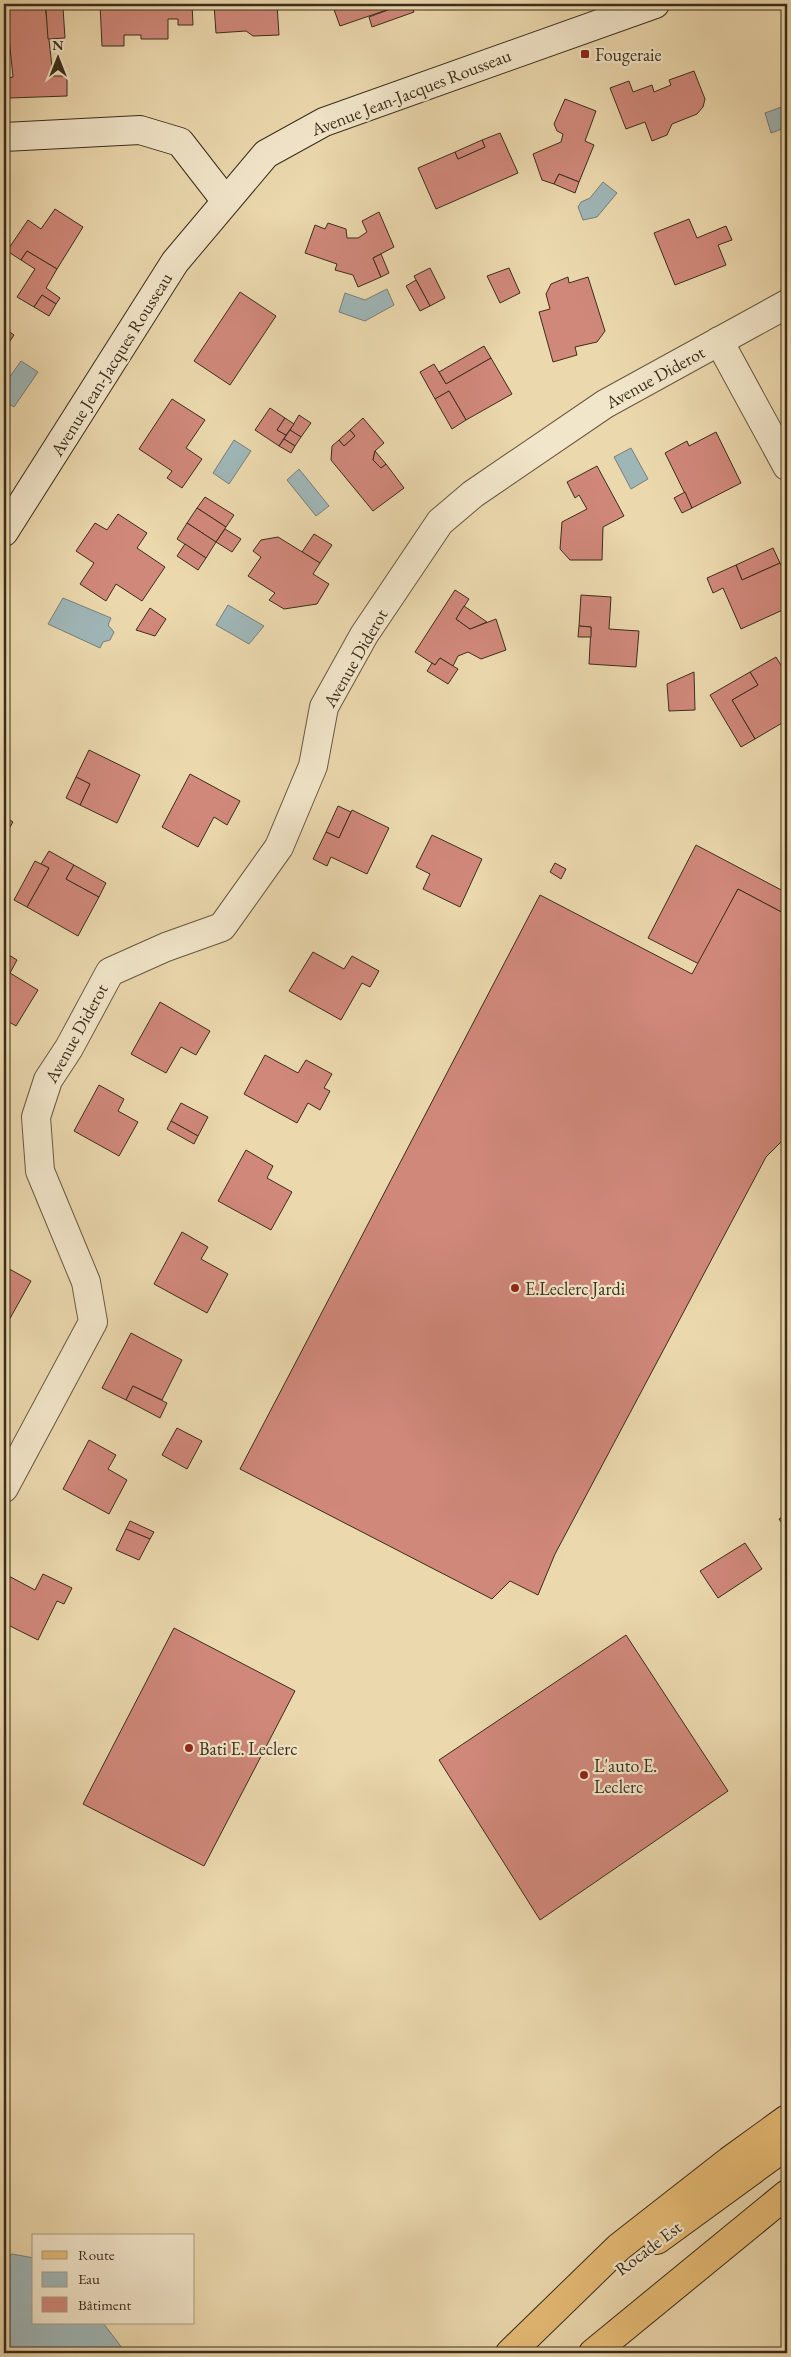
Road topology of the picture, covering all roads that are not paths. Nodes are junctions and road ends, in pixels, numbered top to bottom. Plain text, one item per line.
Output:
1 (655, 4) edge
2 (4, 137) edge
3 (225, 200) junction
4 (787, 304) edge
5 (719, 341) junction
6 (787, 466) edge
7 (4, 532) edge
8 (4, 1488) edge
9 (787, 2119) edge
10 (787, 2145) edge
11 (787, 2194) edge
12 (787, 2214) edge
13 (510, 2353) edge
14 (594, 2353) edge
15 (617, 2353) edge

1 - 3 street, Avenue Jean-Jacques Rousseau
2 - 3 street
3 - 7 street, Avenue Jean-Jacques Rousseau
4 - 5 street, Avenue Diderot
5 - 6 street
5 - 8 street, Avenue Diderot
9 - 13 main road
10 - 13 main road, Rocade Est
11 - 14 main road
12 - 15 main road

